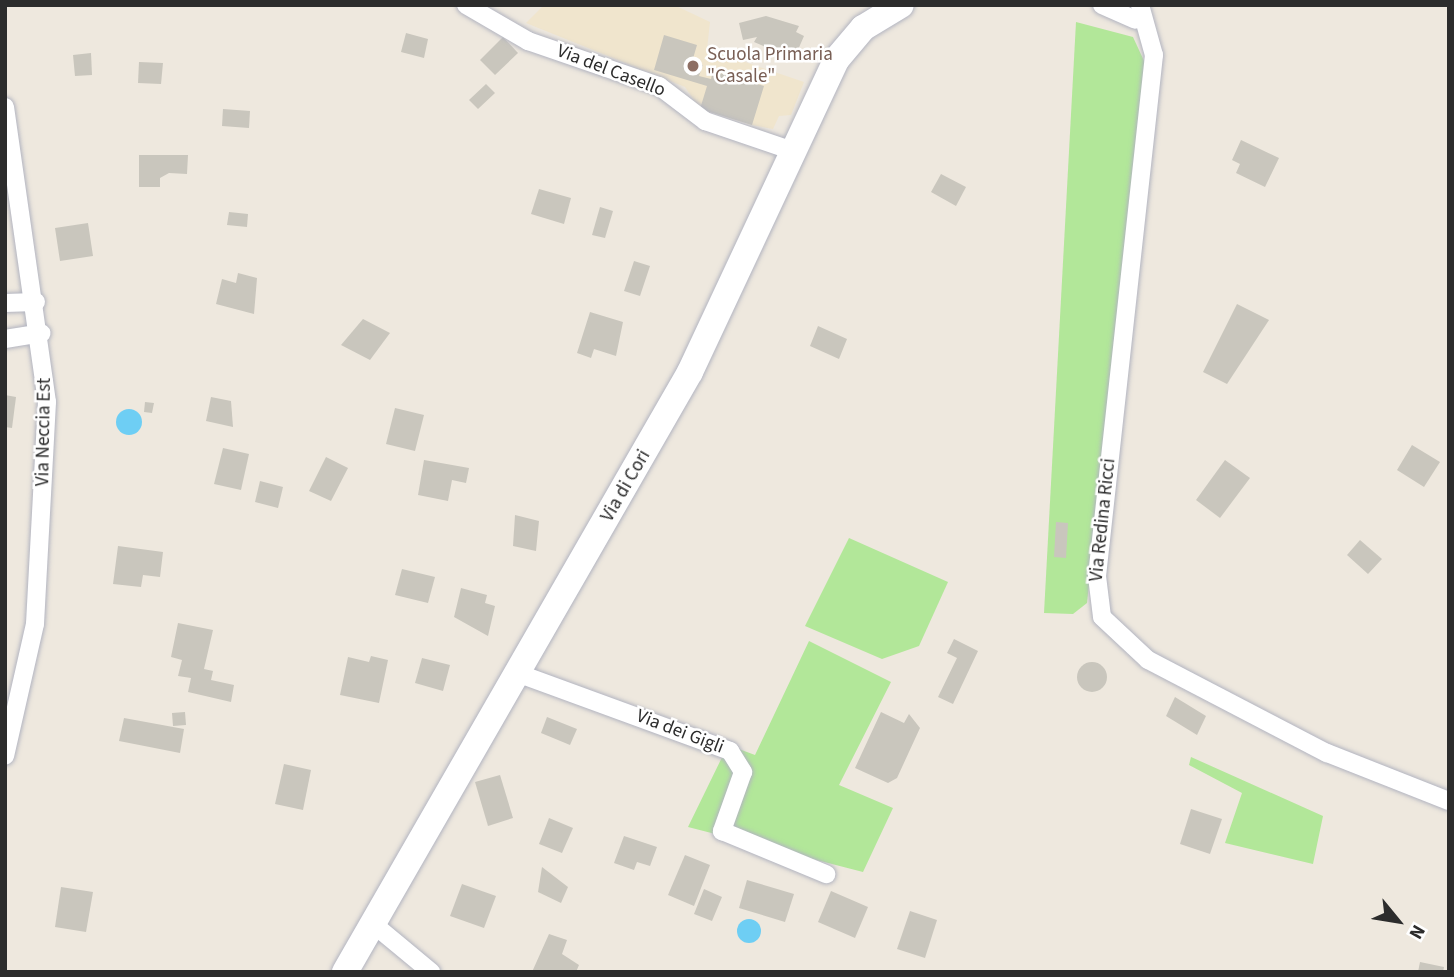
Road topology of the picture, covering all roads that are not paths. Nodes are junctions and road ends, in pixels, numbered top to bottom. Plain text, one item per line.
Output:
1 (466, 5) edge
2 (901, 5) edge
3 (1102, 5) edge
4 (1150, 5) edge
5 (1137, 15) edge
6 (5, 107) edge
7 (793, 151) junction
8 (37, 302) junction
9 (5, 303) edge
10 (42, 333) junction
11 (5, 339) edge
12 (517, 673) junction
13 (5, 756) edge
14 (1449, 801) edge
15 (826, 874) dead end
16 (372, 923) junction
17 (345, 972) edge
18 (431, 972) edge

1 - 7 street, Via del Casello
2 - 7 main road, Via di Cori
3 - 5 street
4 - 5 street, Via Redina Ricci
5 - 14 street, Via Redina Ricci
6 - 8 street, Via Neccia Est
7 - 12 main road, Via di Cori
8 - 9 street
8 - 10 street, Via Neccia Est
10 - 11 street
10 - 13 street, Via Neccia Est
12 - 15 street, Via dei Gigli
12 - 16 main road, Via di Cori
16 - 17 main road, Via di Cori
16 - 18 street

